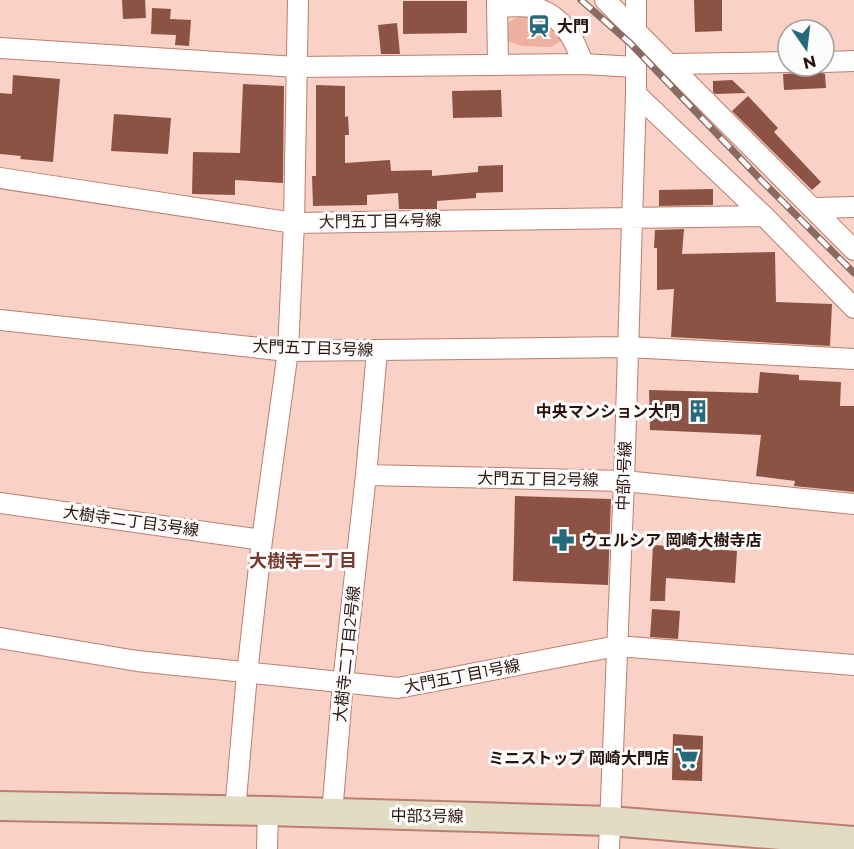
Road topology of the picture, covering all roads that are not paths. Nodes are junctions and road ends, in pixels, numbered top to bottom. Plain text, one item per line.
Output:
1 (298, 0) edge
2 (605, 0) edge
3 (636, 0) edge
4 (498, 4) edge
5 (635, 31) junction
6 (0, 48) edge
7 (854, 61) edge
8 (776, 62) edge
9 (836, 62) edge
10 (583, 64) junction
11 (670, 64) junction
12 (498, 65) junction
13 (636, 67) junction
14 (296, 68) junction
15 (636, 94) junction
16 (0, 178) edge
17 (854, 207) edge
18 (813, 208) junction
19 (764, 216) junction
20 (632, 218) junction
21 (294, 223) junction
22 (854, 250) edge
23 (854, 308) edge
24 (0, 320) edge
25 (628, 347) junction
26 (288, 351) junction
27 (377, 351) junction
28 (854, 359) edge
29 (366, 475) junction
30 (624, 481) junction
31 (0, 502) edge
32 (854, 504) edge
33 (262, 540) junction
34 (0, 638) edge
35 (617, 646) junction
36 (854, 665) edge
37 (248, 674) junction
38 (343, 682) junction
39 (0, 806) edge
40 (235, 811) junction
41 (268, 811) junction
42 (332, 814) junction
43 (610, 821) junction
44 (854, 841) edge
45 (267, 849) edge
46 (609, 849) edge

1 - 14 street
2 - 5 street
3 - 5 street, 中部1号線
4 - 10 street
4 - 12 street
5 - 11 street
5 - 13 street, 中部1号線
6 - 14 street
7 - 9 street
8 - 11 street
10 - 12 street
10 - 13 street
11 - 18 street
12 - 14 street
13 - 15 street, 中部1号線
14 - 21 street
15 - 19 street
15 - 20 street, 中部1号線
16 - 21 street, 大門五丁目4号線
17 - 18 street
18 - 22 street
19 - 20 street, 大門五丁目4号線
19 - 23 street
20 - 21 street, 大門五丁目4号線
20 - 25 street, 中部1号線
21 - 26 street
24 - 26 street, 大門五丁目3号線
25 - 27 street, 大門五丁目3号線
25 - 28 street, 大門五丁目3号線
25 - 30 street, 中部1号線
26 - 27 street, 大門五丁目3号線
26 - 33 street
27 - 29 street, 大樹寺二丁目2号線
29 - 30 street, 大門五丁目2号線
29 - 38 street, 大樹寺二丁目2号線
30 - 32 street, 大門五丁目2号線
30 - 35 street, 中部1号線
31 - 33 street, 大樹寺二丁目3号線
33 - 37 street
34 - 37 street, 大門五丁目1号線
35 - 36 street, 大門五丁目1号線
35 - 38 street, 大門五丁目1号線
35 - 43 street, 中部1号線
37 - 38 street, 大門五丁目1号線
37 - 40 street
38 - 42 street, 大樹寺二丁目2号線
39 - 40 street, 中部3号線
40 - 41 street, 中部3号線
41 - 42 street, 中部3号線
41 - 45 street
42 - 43 street, 中部3号線
43 - 44 street, 中部3号線
43 - 46 street, 中部1号線

